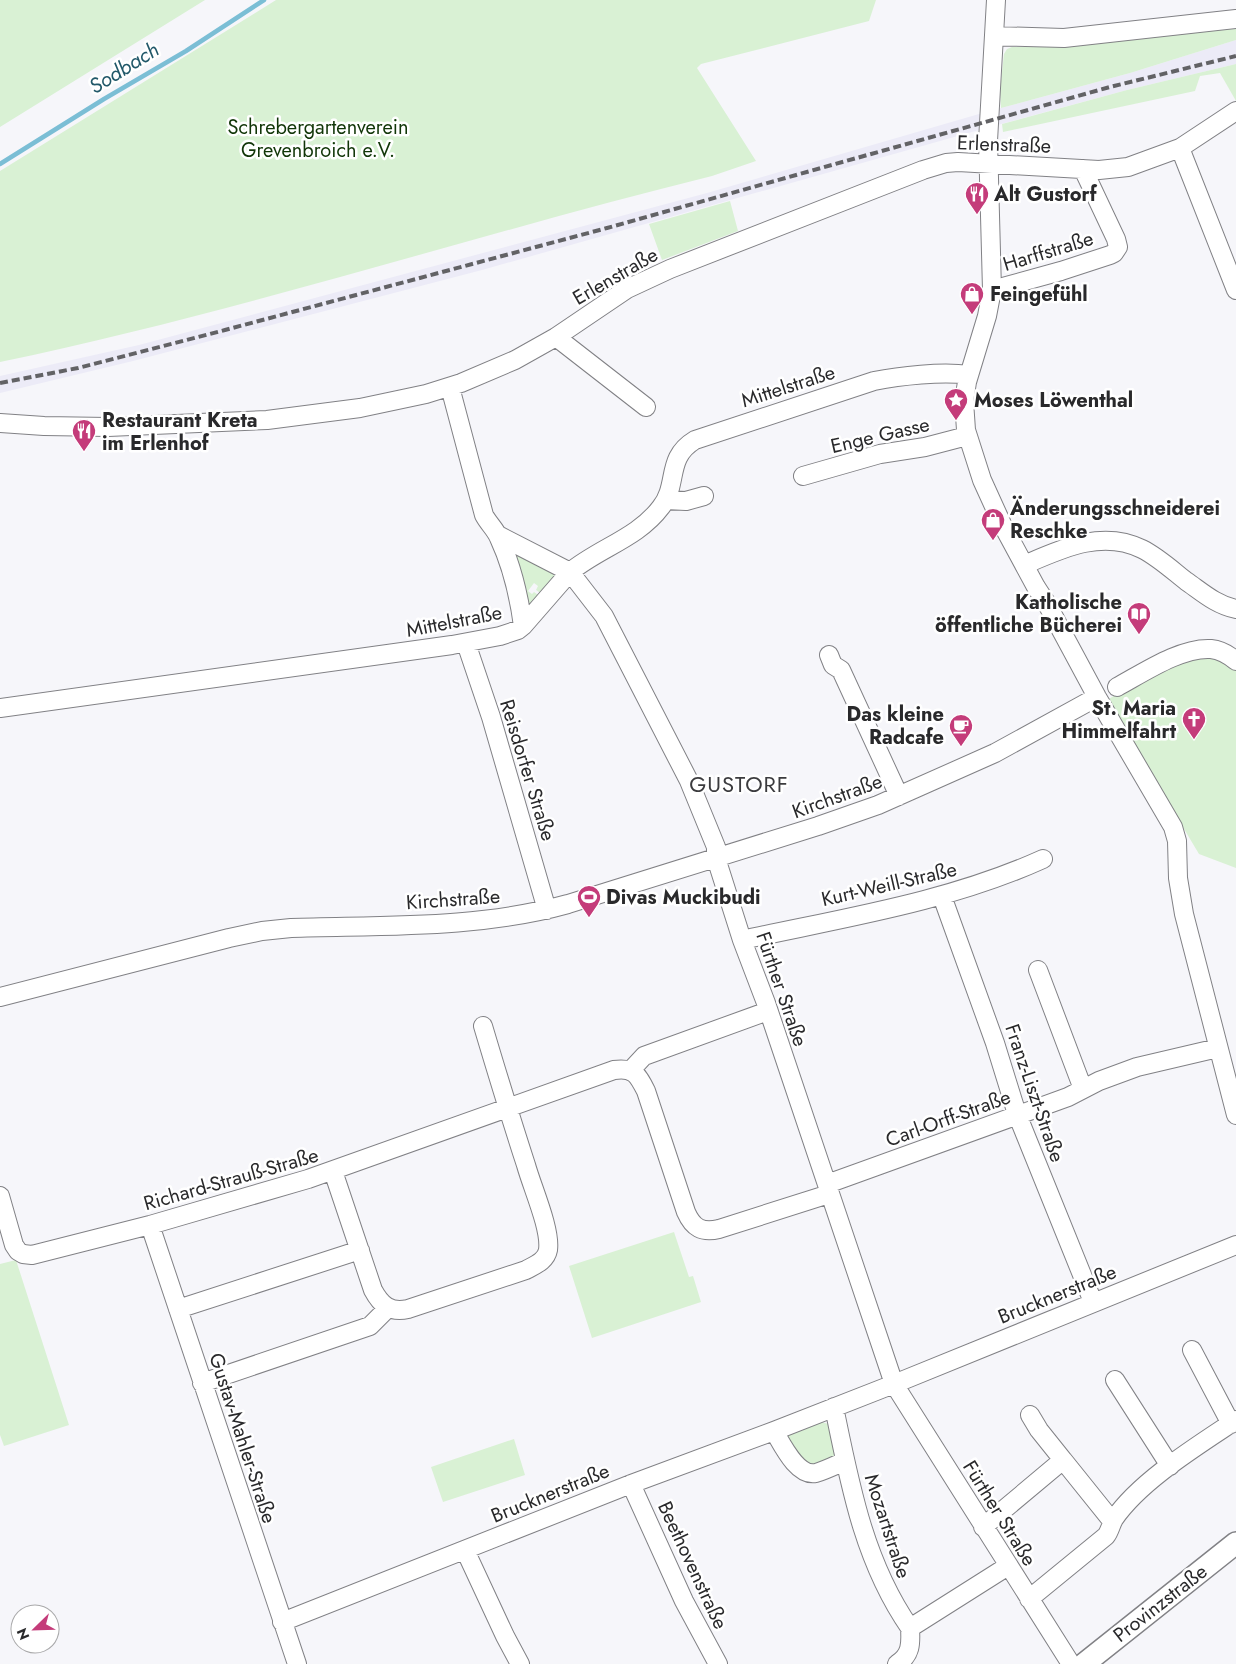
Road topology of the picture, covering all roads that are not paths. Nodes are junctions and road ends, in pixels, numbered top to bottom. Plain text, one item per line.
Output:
1 (996, 0) edge
2 (1236, 19) edge
3 (994, 36) junction
4 (1236, 111) edge
5 (1180, 148) junction
6 (988, 162) junction
7 (1083, 169) junction
8 (992, 290) junction
9 (1236, 290) edge
10 (556, 337) junction
11 (968, 375) junction
12 (450, 387) junction
13 (646, 407) dead end
14 (0, 423) edge
15 (967, 436) junction
16 (803, 476) dead end
17 (704, 496) dead end
18 (666, 500) junction
19 (498, 535) junction
20 (1024, 565) junction
21 (570, 572) junction
22 (1236, 609) edge
23 (523, 626) junction
24 (466, 643) junction
25 (829, 655) dead end
26 (1236, 660) edge
27 (1117, 687) dead end
28 (1097, 697) junction
29 (0, 708) edge
30 (898, 796) junction
31 (716, 858) junction
32 (1043, 859) dead end
33 (942, 896) junction
34 (547, 910) junction
35 (742, 940) junction
36 (1038, 970) dead end
37 (0, 997) edge
38 (768, 1011) junction
39 (483, 1026) dead end
40 (1218, 1048) junction
41 (630, 1070) junction
42 (1083, 1089) junction
43 (508, 1109) junction
44 (1017, 1114) junction
45 (1236, 1116) edge
46 (333, 1171) junction
47 (828, 1189) junction
48 (0, 1196) edge
49 (150, 1225) junction
50 (1236, 1245) edge
51 (360, 1250) junction
52 (1093, 1302) junction
53 (388, 1308) junction
54 (178, 1309) junction
55 (1192, 1350) dead end
56 (1115, 1380) dead end
57 (202, 1382) junction
58 (894, 1384) junction
59 (834, 1407) junction
60 (1030, 1414) dead end
61 (1234, 1422) edge
62 (774, 1431) junction
63 (1063, 1460) junction
64 (845, 1461) junction
65 (1170, 1466) junction
66 (631, 1484) junction
67 (1112, 1521) junction
68 (983, 1527) junction
69 (1236, 1543) edge
70 (465, 1550) junction
71 (1008, 1566) junction
72 (1029, 1599) junction
73 (282, 1622) junction
74 (910, 1628) junction
75 (297, 1664) edge
76 (520, 1664) edge
77 (718, 1664) edge
78 (897, 1664) edge
79 (1071, 1664) edge
80 (1084, 1664) edge

1 - 3 street
2 - 3 street
3 - 6 street
4 - 5 street, Erlenstraße
5 - 7 street, Erlenstraße
5 - 9 street
6 - 7 street, Erlenstraße
6 - 8 street
6 - 10 street, Erlenstraße
7 - 8 street, Harffstraße
8 - 11 street
10 - 12 street, Erlenstraße
10 - 13 street
11 - 15 street
11 - 18 street, Mittelstraße
12 - 14 street, Erlenstraße
12 - 19 street
15 - 16 street, Enge Gasse
15 - 20 street
17 - 18 street
18 - 21 street, Mittelstraße
19 - 21 street
19 - 23 street
20 - 22 street
20 - 28 street
21 - 23 street, Mittelstraße
21 - 31 street, Fürther Straße
23 - 24 street, Mittelstraße
24 - 29 street, Mittelstraße
24 - 34 street, Reisdorfer Straße
25 - 30 street, Kirchstraße
26 - 27 street
28 - 30 street, Kirchstraße
28 - 40 street
30 - 31 street, Kirchstraße
31 - 34 street, Kirchstraße
31 - 35 street, Fürther Straße
32 - 33 street, Kurt-Weill-Straße
33 - 35 street, Kurt-Weill-Straße
33 - 44 street, Franz-Liszt-Straße
34 - 37 street, Kirchstraße
35 - 38 street, Fürther Straße
36 - 42 street
38 - 41 street
38 - 47 street, Fürther Straße
39 - 43 street
40 - 42 street, Carl-Orff-Straße
40 - 45 street
41 - 43 street, Richard-Strauß-Straße
41 - 47 street
42 - 44 street, Carl-Orff-Straße
43 - 46 street, Richard-Strauß-Straße
43 - 53 street
44 - 47 street, Carl-Orff-Straße
44 - 52 street, Franz-Liszt-Straße
46 - 49 street, Richard-Strauß-Straße
46 - 51 street
47 - 58 street, Fürther Straße
48 - 49 street, Richard-Strauß-Straße
49 - 54 street, Gustav-Mahler-Straße
50 - 52 street, Brucknerstraße
51 - 53 street
51 - 54 street
52 - 58 street, Brucknerstraße
53 - 57 street
54 - 57 street, Gustav-Mahler-Straße
55 - 61 street
56 - 65 street
57 - 73 street, Gustav-Mahler-Straße
58 - 59 street
58 - 68 street, Fürther Straße
59 - 62 street, Brucknerstraße
59 - 64 street, Mozartstraße
60 - 63 street
61 - 65 street
62 - 64 street, Mozartstraße
62 - 66 street, Brucknerstraße
63 - 67 street
63 - 68 street
64 - 74 street, Mozartstraße
65 - 67 street
66 - 70 street, Brucknerstraße
66 - 77 street, Beethovenstraße
67 - 72 street
68 - 71 street, Fürther Straße
69 - 80 street, Provinzstraße
70 - 73 street, Brucknerstraße
70 - 76 street
71 - 72 street, Fürther Straße
71 - 74 street
72 - 79 street, Fürther Straße
73 - 75 street, Gustav-Mahler-Straße
74 - 78 street

